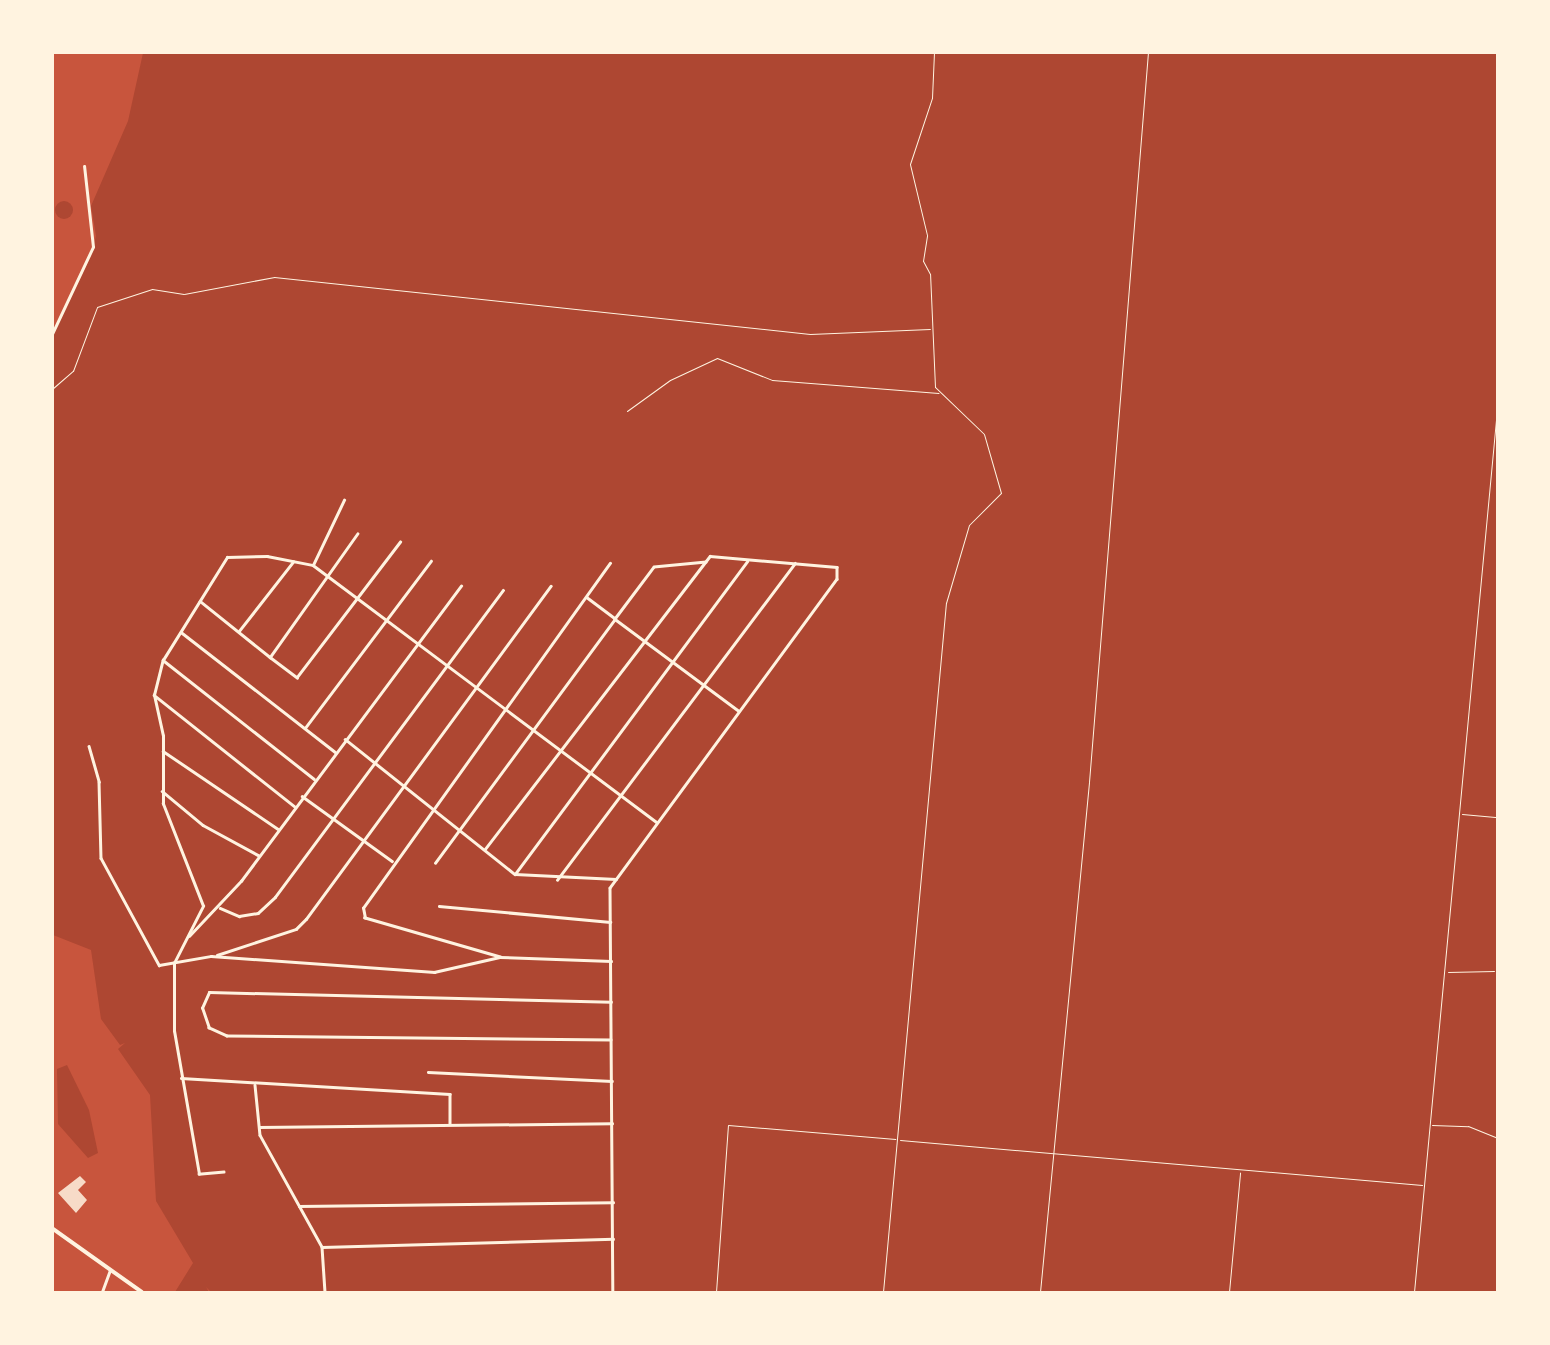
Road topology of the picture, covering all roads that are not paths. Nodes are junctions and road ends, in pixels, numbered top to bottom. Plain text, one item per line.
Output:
1 (84, 166) dead end
2 (52, 334) edge
3 (344, 500) dead end
4 (357, 534) dead end
5 (400, 542) dead end
6 (430, 561) dead end
7 (293, 562) junction
8 (706, 562) junction
9 (748, 562) junction
10 (610, 563) dead end
11 (794, 563) junction
12 (313, 565) junction
13 (326, 575) junction
14 (461, 586) dead end
15 (551, 586) dead end
16 (503, 590) dead end
17 (357, 597) junction
18 (587, 598) junction
19 (200, 601) junction
20 (386, 619) junction
21 (615, 619) junction
22 (239, 631) junction
23 (181, 632) junction
24 (643, 640) junction
25 (416, 641) junction
26 (270, 657) junction
27 (163, 660) junction
28 (672, 662) junction
29 (445, 663) junction
30 (702, 684) junction
31 (475, 685) junction
32 (154, 695) junction
33 (504, 706) junction
34 (739, 712) junction
35 (305, 728) junction
36 (533, 729) junction
37 (345, 739) junction
38 (89, 746) dead end
39 (163, 751) junction
40 (562, 751) junction
41 (335, 752) junction
42 (375, 761) junction
43 (590, 772) junction
44 (315, 780) junction
45 (404, 783) junction
46 (162, 791) junction
47 (620, 793) junction
48 (302, 796) junction
49 (432, 805) junction
50 (295, 806) junction
51 (332, 817) junction
52 (656, 822) junction
53 (278, 829) junction
54 (461, 829) junction
55 (363, 839) junction
56 (485, 849) junction
57 (259, 856) junction
58 (392, 861) junction
59 (435, 863) dead end
60 (516, 874) junction
61 (617, 878) junction
62 (557, 880) junction
63 (439, 906) dead end
64 (220, 908) junction
65 (610, 922) junction
66 (187, 938) junction
67 (213, 956) junction
68 (500, 957) junction
69 (611, 961) junction
70 (173, 964) junction
71 (611, 1002) junction
72 (611, 1040) junction
73 (428, 1072) dead end
74 (181, 1078) junction
75 (612, 1081) junction
76 (256, 1085) junction
77 (612, 1123) junction
78 (450, 1124) junction
79 (259, 1127) junction
80 (224, 1172) dead end
81 (613, 1202) junction
82 (299, 1206) junction
83 (52, 1228) edge
84 (613, 1239) junction
85 (322, 1247) junction
86 (110, 1270) junction
87 (102, 1293) edge
88 (142, 1293) edge
89 (325, 1293) edge
90 (613, 1293) edge

1 - 2 street
3 - 12 street
4 - 13 street
5 - 17 street
6 - 20 street
7 - 12 street
7 - 19 street
7 - 22 street
8 - 9 street
8 - 21 street
8 - 24 street
9 - 11 street
9 - 28 street
10 - 18 street
11 - 30 street
11 - 34 street
12 - 13 street
13 - 17 street
13 - 26 street
14 - 25 street
15 - 31 street
16 - 29 street
17 - 20 street
17 - 26 street
18 - 21 street
18 - 33 street
19 - 22 street
19 - 23 street
20 - 25 street
20 - 35 street
21 - 24 street
21 - 36 street
22 - 26 street
23 - 27 street
23 - 35 street
24 - 28 street
24 - 40 street
25 - 29 street
25 - 37 street
27 - 32 street
27 - 44 street
28 - 30 street
28 - 43 street
29 - 31 street
29 - 42 street
30 - 34 street
30 - 47 street
31 - 33 street
31 - 45 street
32 - 39 street
32 - 50 street
33 - 36 street
33 - 49 street
34 - 52 street
35 - 41 street
36 - 40 street
36 - 54 street
37 - 41 street
37 - 42 street
38 - 70 street
39 - 46 street
39 - 53 street
40 - 43 street
40 - 56 street
41 - 44 street
42 - 45 street
42 - 51 street
43 - 47 street
43 - 60 street
44 - 48 street
45 - 49 street
45 - 55 street
46 - 57 street
46 - 66 street
47 - 52 street
47 - 62 street
48 - 50 street
48 - 51 street
49 - 54 street
49 - 58 street
50 - 53 street
51 - 55 street
51 - 64 street
52 - 61 street
53 - 57 street
54 - 56 street
54 - 59 street
55 - 58 street
55 - 67 street
56 - 60 street
57 - 64 street
58 - 68 street
60 - 62 street
61 - 62 street
61 - 65 street
63 - 65 street
64 - 66 street
65 - 69 street
66 - 70 street
67 - 68 street
67 - 70 street
68 - 69 street
69 - 71 street
70 - 74 street
71 - 72 street
71 - 72 street
72 - 75 street
73 - 75 street
74 - 76 street
74 - 80 street
75 - 77 street
76 - 78 street
76 - 79 street
77 - 78 street
77 - 81 street
78 - 79 street
79 - 82 street
81 - 82 street
81 - 84 street
82 - 85 street
83 - 86 main road
84 - 85 street
84 - 90 street
85 - 89 street
86 - 87 street
86 - 88 main road

